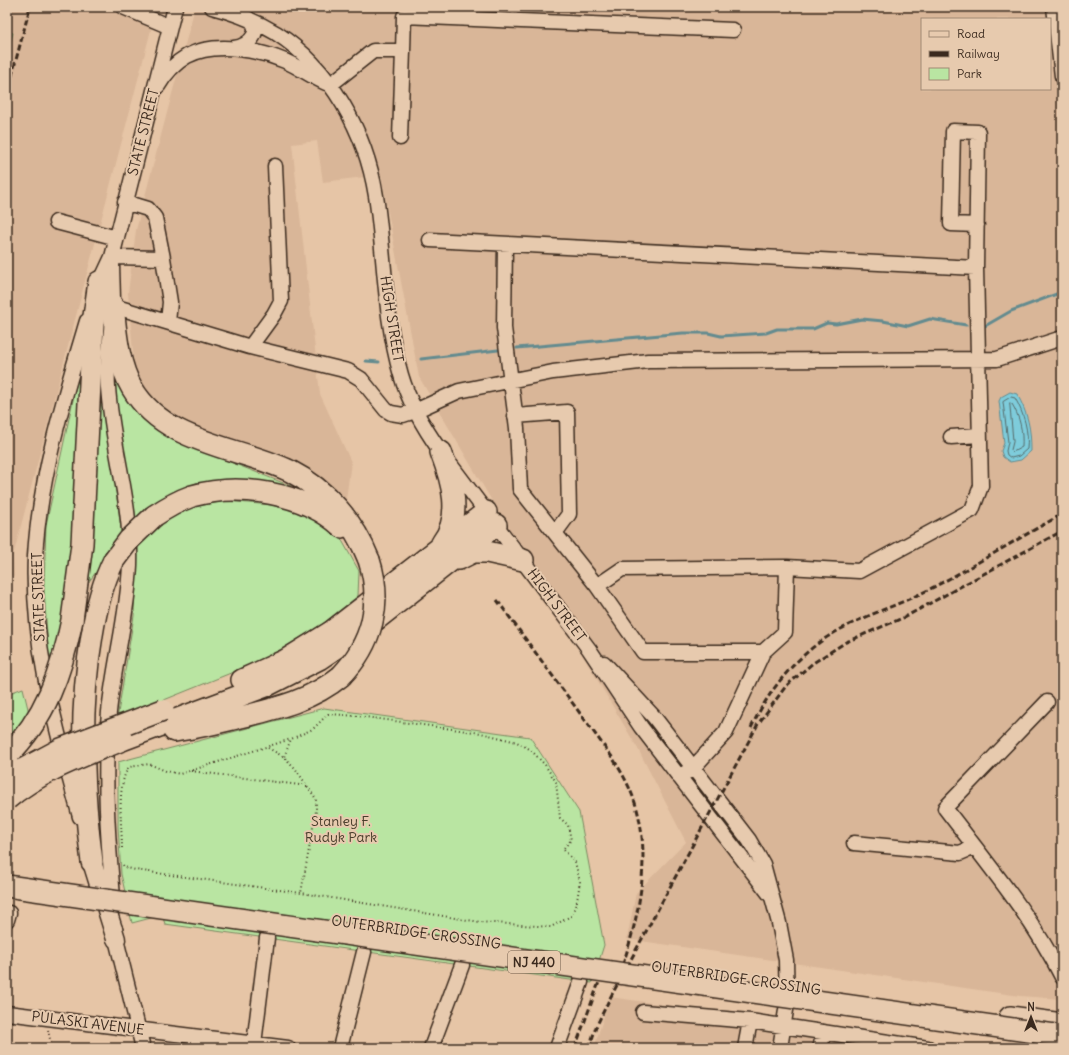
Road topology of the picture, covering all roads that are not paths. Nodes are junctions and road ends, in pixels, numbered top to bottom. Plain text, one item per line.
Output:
1 (123, 7) edge
2 (175, 7) edge
3 (212, 7) edge
4 (229, 7) edge
5 (1054, 7) edge
6 (1062, 10) edge
7 (252, 20) junction
8 (170, 27) junction
9 (733, 30) dead end
10 (228, 49) junction
11 (403, 51) junction
12 (1062, 76) edge
13 (330, 85) junction
14 (151, 96) junction
15 (400, 138) dead end
16 (275, 166) dead end
17 (125, 202) junction
18 (56, 222) dead end
19 (977, 225) junction
20 (117, 238) junction
21 (430, 240) dead end
22 (505, 244) junction
23 (112, 257) junction
24 (163, 258) junction
25 (976, 268) junction
26 (99, 282) junction
27 (113, 306) junction
28 (168, 322) junction
29 (1062, 338) edge
30 (250, 347) junction
31 (978, 359) junction
32 (511, 380) junction
33 (415, 411) junction
34 (516, 416) junction
35 (980, 435) junction
36 (951, 437) dead end
37 (441, 452) junction
38 (491, 519) junction
39 (555, 533) junction
40 (441, 557) junction
41 (369, 560) junction
42 (523, 560) junction
43 (787, 567) junction
44 (597, 586) junction
45 (590, 648) junction
46 (763, 652) junction
47 (1047, 702) dead end
48 (168, 721) junction
49 (7, 756) edge
50 (693, 768) junction
51 (679, 777) junction
52 (7, 778) edge
53 (7, 799) edge
54 (854, 844) dead end
55 (974, 847) junction
56 (92, 862) junction
57 (7, 874) edge
58 (7, 886) edge
59 (770, 896) junction
60 (267, 938) dead end
61 (116, 939) junction
62 (364, 952) dead end
63 (462, 965) dead end
64 (1062, 977) edge
65 (580, 982) dead end
66 (643, 1012) dead end
67 (7, 1013) edge
68 (750, 1021) junction
69 (1062, 1024) edge
70 (784, 1026) junction
71 (138, 1029) junction
72 (824, 1032) junction
73 (1062, 1036) edge
74 (254, 1044) junction
75 (143, 1048) edge
76 (288, 1048) edge
77 (340, 1048) edge
78 (431, 1048) edge
79 (557, 1048) edge
80 (745, 1048) edge
81 (780, 1048) edge
82 (820, 1048) edge
83 (928, 1048) edge

1 - 8 street
2 - 8 street, STATE STREET
3 - 7 street, HIGH STREET
4 - 7 street
5 - 6 street
5 - 12 street
7 - 10 street
7 - 13 street, HIGH STREET
8 - 14 street, STATE STREET
9 - 11 street
10 - 13 street
10 - 14 street
11 - 13 street
11 - 15 street
13 - 33 street, HIGH STREET
14 - 17 street, STATE STREET
16 - 30 street
17 - 20 street, STATE STREET
17 - 24 street
18 - 20 street
19 - 19 street
19 - 25 street
20 - 23 street, STATE STREET
21 - 22 street
22 - 25 street
22 - 32 street
23 - 24 street
23 - 26 street, STATE STREET
23 - 27 street, STATE STREET
24 - 28 street
25 - 31 street
26 - 49 highway, bridge
26 - 56 street, STATE STREET
27 - 28 street
27 - 41 highway
27 - 61 street, STATE STREET
28 - 30 street
29 - 31 street
30 - 33 street
31 - 32 street
31 - 35 street
32 - 33 street
32 - 34 street
33 - 37 street, HIGH STREET
34 - 39 street
34 - 39 street
35 - 36 street
35 - 43 street
37 - 38 street, HIGH STREET
37 - 40 highway
38 - 40 highway
38 - 42 street, HIGH STREET
39 - 44 street
40 - 42 highway
40 - 48 highway
41 - 48 highway, bridge
41 - 56 highway, bridge
42 - 45 street, HIGH STREET
43 - 44 street
43 - 46 street
44 - 46 street
45 - 50 street, HIGH STREET
45 - 51 street, HIGH STREET
46 - 50 street
47 - 55 street
48 - 52 highway, bridge
48 - 53 highway, bridge
50 - 51 street
50 - 59 street, HIGH STREET
51 - 59 street, HIGH STREET
54 - 55 street
55 - 64 street
56 - 61 main road, STATE STREET
57 - 69 highway, OUTERBRIDGE CROSSING / NJ 440
58 - 73 highway, OUTERBRIDGE CROSSING / NJ 440, bridge
59 - 70 street, HIGH STREET
60 - 74 street
61 - 71 street, STATE STREET
62 - 77 street
63 - 78 street
65 - 79 street
66 - 68 street
67 - 71 street, PULASKI AVENUE
68 - 70 street
68 - 80 street
70 - 72 street
70 - 81 street, HIGH STREET
71 - 74 street, PULASKI AVENUE
71 - 75 street, STATE STREET
72 - 82 street
72 - 83 street
74 - 76 street, PULASKI AVENUE

